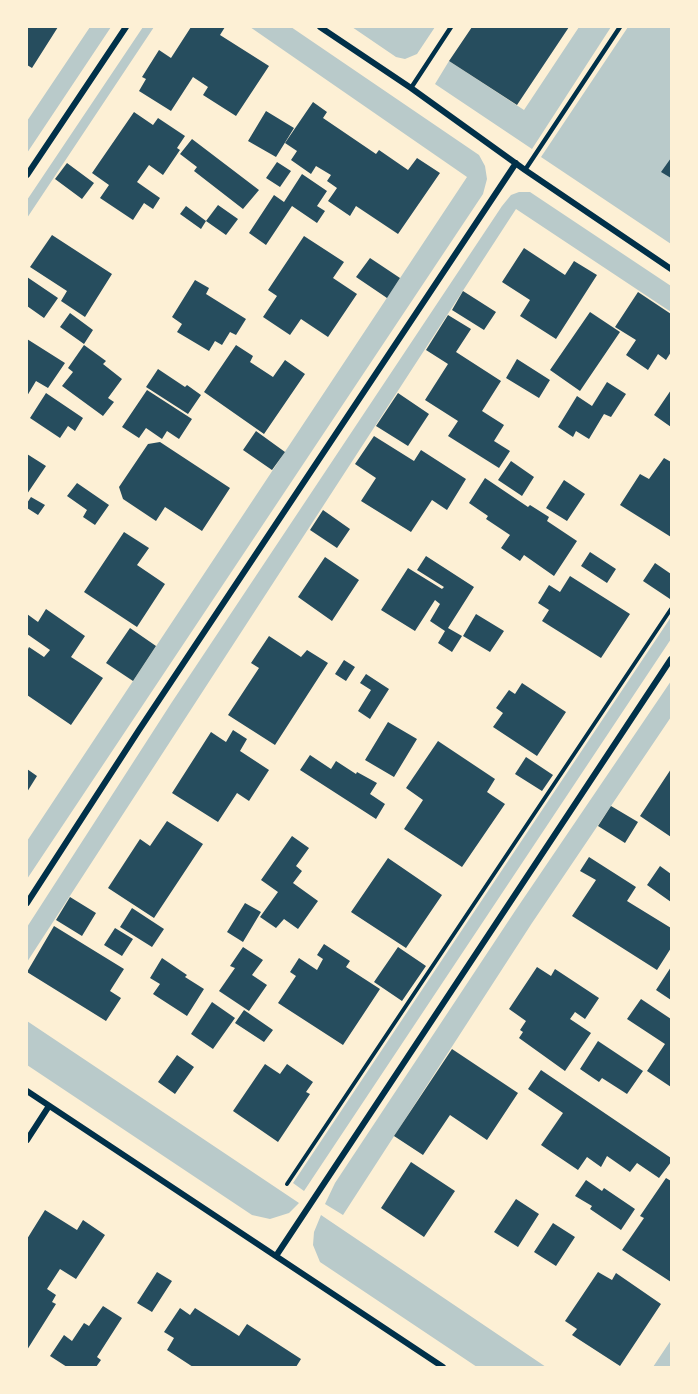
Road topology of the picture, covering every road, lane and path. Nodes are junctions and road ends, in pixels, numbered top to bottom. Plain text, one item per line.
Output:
1 (126, 27) edge
2 (320, 27) edge
3 (451, 27) edge
4 (620, 27) edge
5 (411, 88) junction
6 (516, 164) junction
7 (525, 170) junction
8 (27, 175) edge
9 (671, 269) edge
10 (671, 609) edge
11 (671, 659) edge
12 (27, 903) edge
13 (27, 1091) edge
14 (49, 1106) junction
15 (27, 1140) edge
16 (287, 1184) dead end
17 (276, 1256) junction
18 (443, 1367) edge

1 - 8 street
2 - 5 street
3 - 5 lane
4 - 7 lane
5 - 6 street
6 - 7 street
6 - 12 street
7 - 9 street
10 - 16 path
11 - 17 street
13 - 14 street
14 - 15 street
14 - 17 street
17 - 18 street

